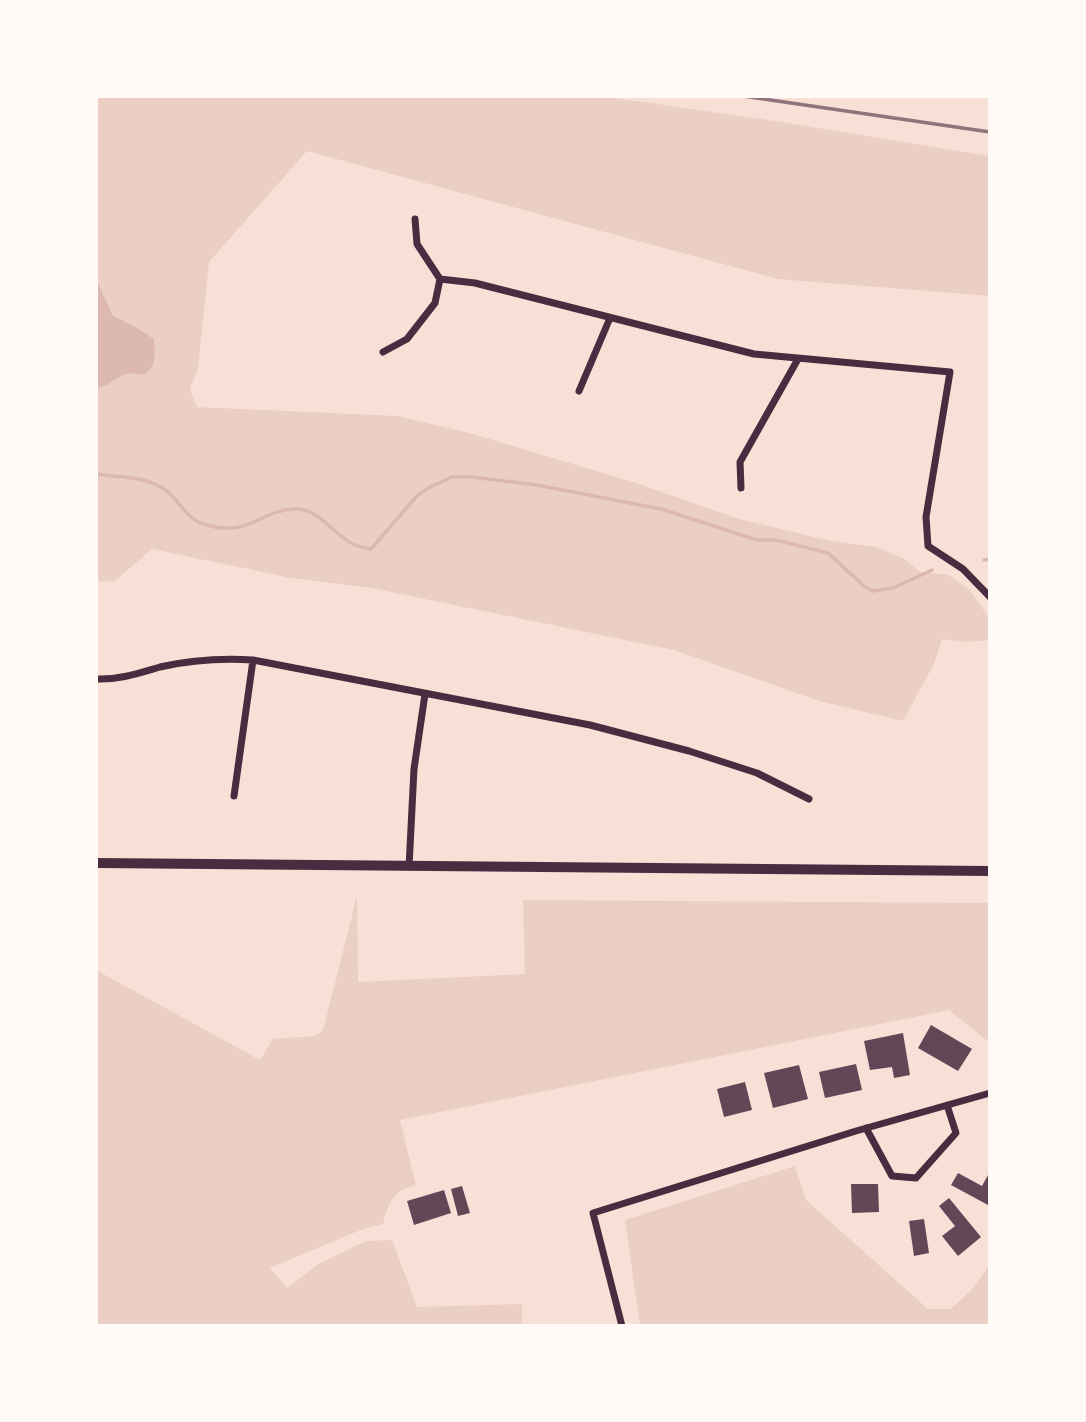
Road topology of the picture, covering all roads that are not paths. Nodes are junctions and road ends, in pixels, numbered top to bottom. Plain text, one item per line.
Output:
1 (415, 219) dead end
2 (440, 279) junction
3 (610, 318) junction
4 (383, 352) dead end
5 (798, 359) junction
6 (579, 391) dead end
7 (741, 488) dead end
8 (990, 597) edge
9 (253, 660) junction
10 (96, 679) edge
11 (425, 694) junction
12 (234, 796) dead end
13 (808, 799) dead end
14 (96, 863) edge
15 (409, 867) junction
16 (990, 871) edge
17 (990, 1093) edge
18 (947, 1105) junction
19 (866, 1128) junction
20 (622, 1326) edge

1 - 2 street
2 - 3 street
2 - 4 street
3 - 5 street
3 - 6 street
5 - 7 street
5 - 8 street
9 - 10 street
9 - 11 street
9 - 12 street
11 - 13 street
11 - 15 street
14 - 15 main road
15 - 16 main road
17 - 18 street
18 - 19 street
18 - 19 street
19 - 20 street

